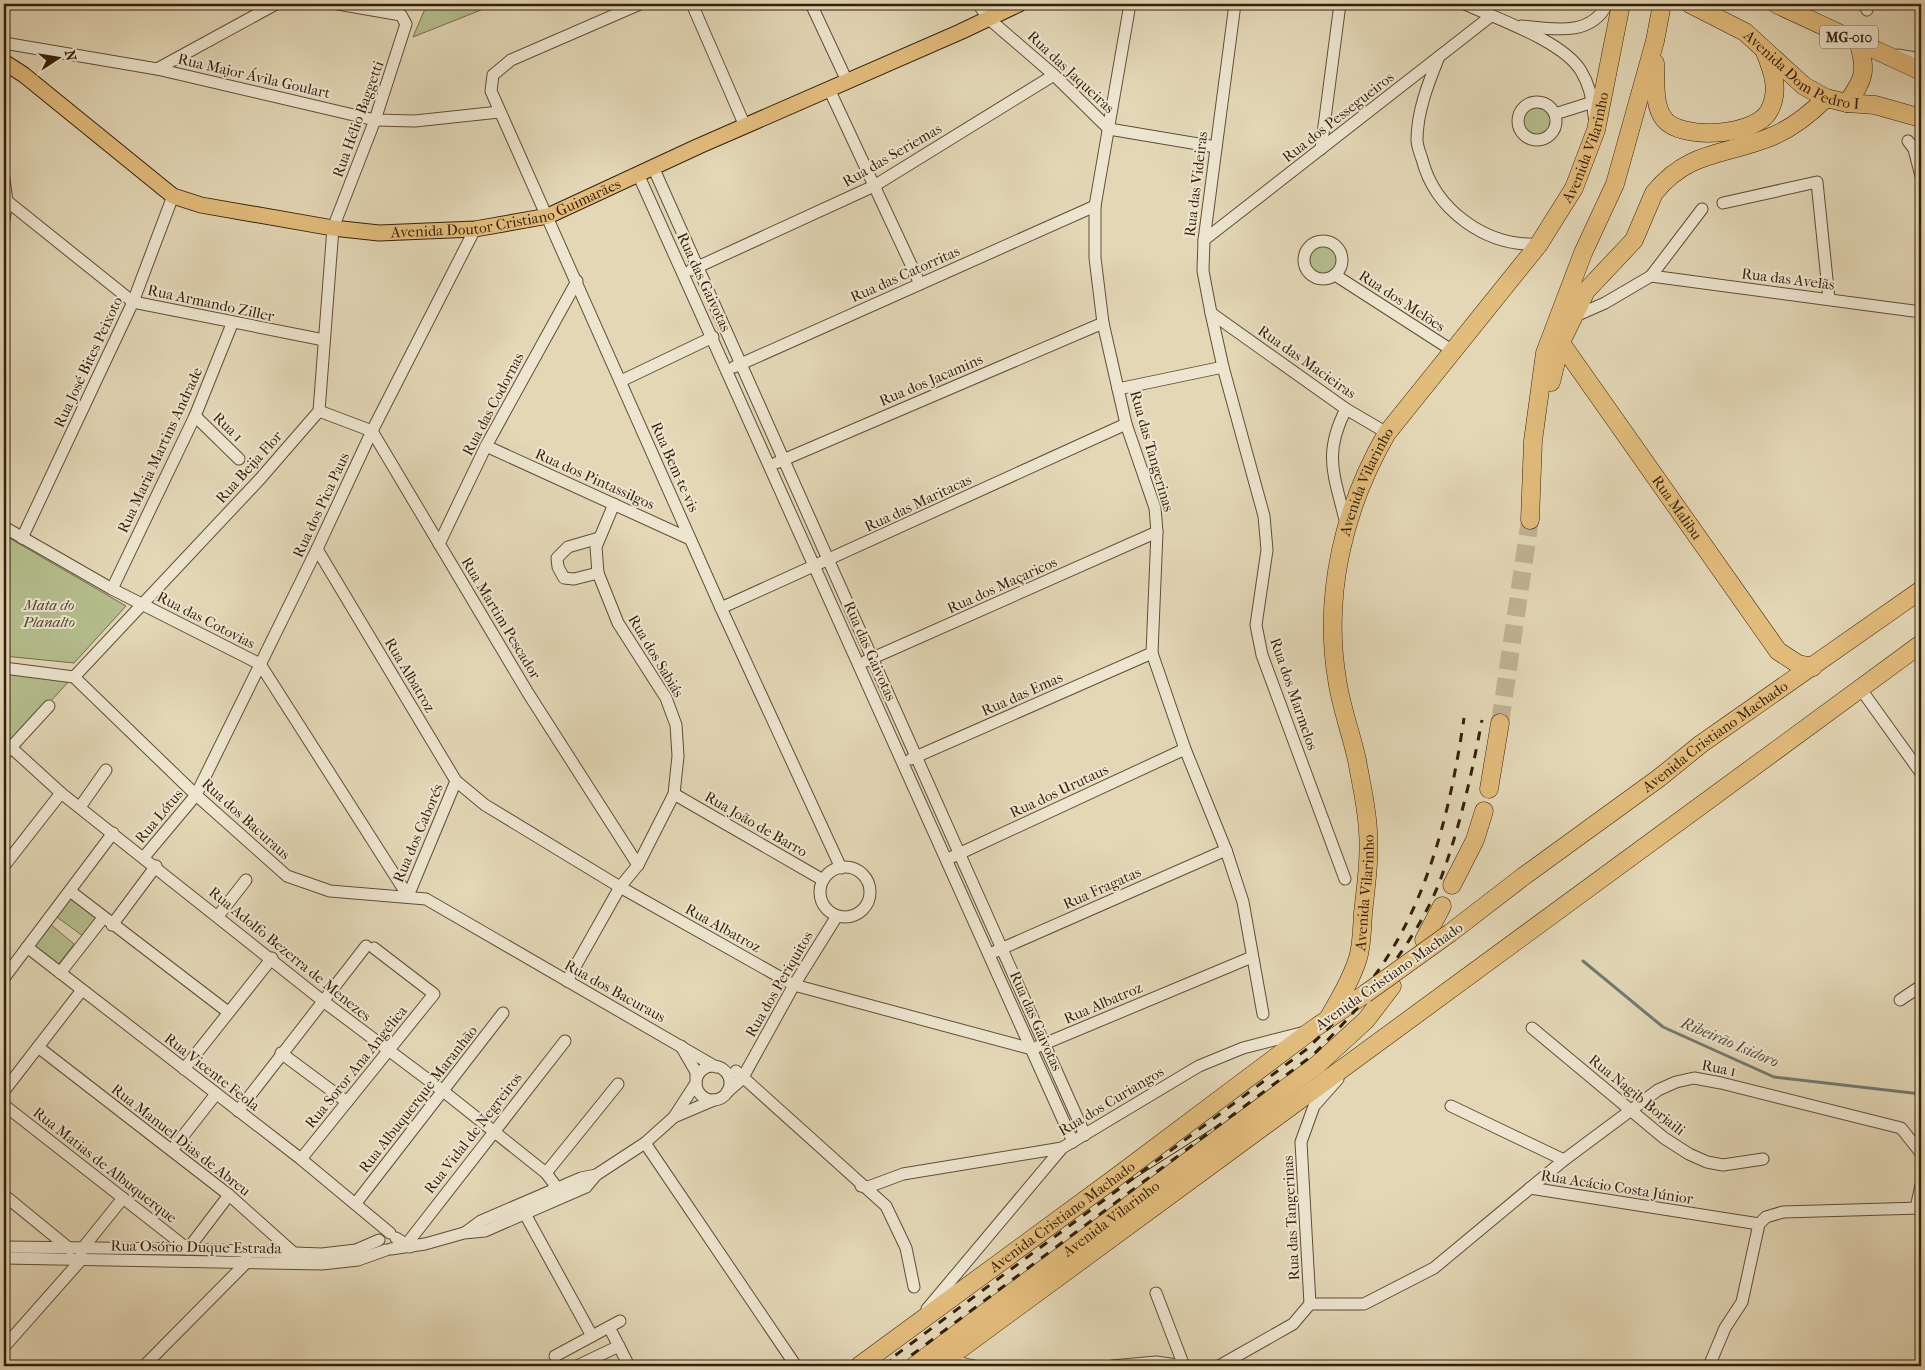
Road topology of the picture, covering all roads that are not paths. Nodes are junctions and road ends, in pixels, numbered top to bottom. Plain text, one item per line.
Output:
1 (276, 4) edge
2 (338, 4) edge
3 (640, 4) edge
4 (692, 4) edge
5 (810, 4) edge
6 (978, 4) edge
7 (1019, 4) edge
8 (1130, 4) edge
9 (1235, 4) edge
10 (1340, 4) edge
11 (1465, 4) edge
12 (1607, 4) edge
13 (1621, 4) edge
14 (1662, 4) edge
15 (1690, 4) edge
16 (1776, 4) edge
17 (1491, 16) junction
18 (989, 19) junction
19 (1517, 26) junction
20 (1655, 41) junction
21 (1858, 41) junction
22 (4, 43) edge
23 (1764, 47) junction
24 (1880, 51) junction
25 (1438, 59) junction
26 (1921, 59) edge
27 (4, 62) edge
28 (157, 69) junction
29 (1921, 72) edge
30 (1054, 75) junction
31 (847, 81) junction
32 (829, 89) junction
33 (1826, 98) junction
34 (1593, 102) junction
35 (1847, 103) junction
36 (499, 112) junction
37 (1555, 114) dead end
38 (1921, 118) edge
39 (375, 120) junction
40 (745, 126) junction
41 (1109, 129) junction
42 (1596, 130) junction
43 (1908, 141) dead end
44 (1216, 147) junction
45 (1321, 149) junction
46 (653, 167) junction
47 (638, 174) junction
48 (1921, 176) edge
49 (4, 179) edge
50 (874, 186) junction
51 (174, 196) junction
52 (7, 201) junction
53 (1723, 203) dead end
54 (1095, 206) junction
55 (1702, 210) dead end
56 (548, 216) junction
57 (4, 220) edge
58 (334, 228) junction
59 (475, 229) junction
60 (1204, 240) junction
61 (1522, 253) junction
62 (697, 268) junction
63 (683, 274) junction
64 (1335, 275) dead end
65 (1651, 276) junction
66 (577, 282) junction
67 (920, 284) junction
68 (1829, 299) junction
69 (133, 302) junction
70 (1921, 312) edge
71 (1211, 313) junction
72 (1573, 317) junction
73 (1103, 323) junction
74 (232, 324) junction
75 (713, 337) junction
76 (1557, 337) junction
77 (324, 340) junction
78 (1453, 351) junction
79 (740, 364) junction
80 (1224, 368) junction
81 (728, 370) junction
82 (621, 380) junction
83 (1118, 389) junction
84 (1346, 409) junction
85 (319, 411) junction
86 (195, 416) junction
87 (1126, 424) junction
88 (372, 431) junction
89 (1387, 433) junction
90 (486, 446) junction
91 (240, 459) dead end
92 (784, 460) junction
93 (771, 466) junction
94 (614, 504) junction
95 (1530, 520) tunnel mouth
96 (1346, 524) junction
97 (4, 527) edge
98 (1157, 532) junction
99 (22, 538) junction
100 (599, 538) junction
101 (690, 539) junction
102 (439, 544) junction
103 (317, 550) junction
104 (828, 560) junction
105 (816, 566) junction
106 (598, 573) junction
107 (1921, 582) edge
108 (112, 589) junction
109 (1921, 590) edge
110 (1905, 601) junction
111 (142, 604) junction
112 (721, 608) junction
113 (1921, 644) edge
114 (1152, 653) junction
115 (872, 659) junction
116 (260, 664) junction
117 (859, 664) junction
118 (1813, 667) junction
119 (4, 668) edge
120 (74, 677) junction
121 (1860, 688) junction
122 (49, 706) dead end
123 (1500, 723) tunnel mouth
124 (6, 748) edge
125 (1184, 749) junction
126 (917, 756) junction
127 (904, 762) junction
128 (106, 770) dead end
129 (1921, 772) edge
130 (456, 781) junction
131 (1489, 789) dead end
132 (61, 792) junction
133 (674, 794) junction
134 (196, 795) junction
135 (80, 807) junction
136 (1484, 811) dead end
137 (113, 832) junction
138 (1226, 850) junction
139 (960, 854) junction
140 (144, 857) junction
141 (947, 859) junction
142 (638, 865) junction
143 (4, 866) edge
144 (156, 866) junction
145 (841, 868) junction
146 (1345, 879) dead end
147 (246, 880) dead end
148 (823, 880) junction
149 (1452, 885) dead end
150 (620, 887) junction
151 (70, 891) junction
152 (408, 896) junction
153 (1442, 906) dead end
154 (218, 916) junction
155 (837, 916) junction
156 (108, 921) junction
157 (1424, 940) dead end
158 (27, 947) junction
159 (1001, 949) junction
160 (990, 954) junction
161 (1252, 957) junction
162 (272, 958) junction
163 (60, 973) junction
164 (4, 978) edge
165 (567, 981) junction
166 (794, 985) junction
167 (1392, 986) dead end
168 (1921, 986) edge
169 (82, 990) junction
170 (1900, 1000) dead end
171 (323, 1001) junction
172 (228, 1012) junction
173 (503, 1013) dead end
174 (1263, 1014) dead end
175 (1328, 1019) junction
176 (1532, 1028) dead end
177 (1312, 1030) junction
178 (565, 1041) dead end
179 (1044, 1044) junction
180 (681, 1045) junction
181 (38, 1047) junction
182 (1032, 1049) junction
183 (388, 1050) junction
184 (281, 1053) junction
185 (1356, 1059) junction
186 (184, 1069) junction
187 (734, 1071) junction
188 (696, 1081) junction
189 (618, 1084) dead end
190 (4, 1091) edge
191 (443, 1091) junction
192 (728, 1092) junction
193 (216, 1094) junction
194 (714, 1100) junction
195 (347, 1102) junction
196 (4, 1105) edge
197 (1451, 1106) dead end
198 (1630, 1110) junction
199 (238, 1111) junction
200 (674, 1117) junction
201 (493, 1131) junction
202 (1085, 1135) junction
203 (1073, 1142) junction
204 (645, 1143) junction
205 (1062, 1148) junction
206 (172, 1150) junction
207 (1921, 1153) edge
208 (1763, 1159) dead end
209 (301, 1160) junction
210 (1564, 1160) junction
211 (546, 1173) junction
212 (596, 1176) junction
213 (1921, 1185) edge
214 (861, 1186) junction
215 (1530, 1188) junction
216 (558, 1189) junction
217 (229, 1196) junction
218 (123, 1198) junction
219 (5, 1200) edge
220 (356, 1203) junction
221 (1918, 1208) edge
222 (525, 1214) junction
223 (1759, 1224) junction
224 (464, 1233) junction
225 (387, 1241) junction
226 (408, 1246) junction
227 (4, 1247) edge
228 (188, 1249) junction
229 (78, 1251) junction
230 (246, 1257) junction
231 (4, 1258) edge
232 (295, 1258) junction
233 (188, 1261) junction
234 (914, 1287) dead end
235 (1156, 1292) dead end
236 (1310, 1304) junction
237 (910, 1328) junction
238 (592, 1336) junction
239 (619, 1346) junction
240 (4, 1348) edge
241 (555, 1356) dead end
242 (942, 1363) edge
243 (144, 1366) edge
244 (577, 1366) edge
245 (629, 1366) edge
246 (796, 1366) edge
247 (859, 1366) edge
248 (914, 1366) edge
249 (974, 1366) edge
250 (1112, 1366) edge
251 (1184, 1366) edge
252 (1219, 1366) edge
253 (1709, 1366) edge

1 - 28 street
2 - 39 street, Rua Hélio Baggetti
3 - 36 street, Rua Bem-te-vis
4 - 40 street
5 - 31 street
6 - 18 street, Rua das Jaqueiras
7 - 18 main road, Avenida Doutor Cristiano Guimarães
8 - 41 street, Rua das Tangerinas
9 - 44 street, Rua das Videiras
10 - 45 street
11 - 17 street
12 - 19 street
13 - 42 highway, Avenida Vilarinho
14 - 20 highway
15 - 23 highway, Avenida Dom Pedro I
16 - 21 highway, MG-010
17 - 19 street
17 - 25 street, Rua dos Pessegueiros
18 - 30 street, Rua das Jaqueiras
18 - 31 main road, Avenida Doutor Cristiano Guimarães
19 - 34 street
20 - 23 highway
20 - 76 highway
21 - 24 highway, MG-010
21 - 35 highway
22 - 28 street, Rua Major Ávila Goulart
23 - 33 highway, Avenida Dom Pedro I
24 - 26 street
24 - 29 highway, MG-010
25 - 45 street, Rua dos Pessegueiros
25 - 61 street
27 - 51 main road, Avenida Doutor Cristiano Guimarães
28 - 39 street, Rua Major Ávila Goulart
30 - 41 street, Rua das Jaqueiras
30 - 50 street, Rua das Seriemas
31 - 32 main road, Avenida Doutor Cristiano Guimarães
32 - 40 main road, Avenida Doutor Cristiano Guimarães
32 - 50 street
33 - 35 highway, Avenida Dom Pedro I
33 - 72 highway
34 - 37 street
34 - 42 street
35 - 38 highway, Avenida Dom Pedro I
36 - 39 street, Rua Major Ávila Goulart
36 - 56 street, Rua Bem-te-vis
39 - 58 street, Rua Hélio Baggetti
40 - 46 main road, Avenida Doutor Cristiano Guimarães
41 - 44 street
41 - 54 street, Rua das Tangerinas
42 - 61 highway, Avenida Vilarinho
43 - 48 street
44 - 60 street, Rua das Videiras
45 - 60 street, Rua dos Pessegueiros
46 - 47 main road, Avenida Doutor Cristiano Guimarães
46 - 62 street, Rua das Gaivotas
47 - 56 main road, Avenida Doutor Cristiano Guimarães
47 - 63 street, Rua das Gaivotas
49 - 52 street
50 - 62 street, Rua das Seriemas
50 - 67 street
51 - 58 main road, Avenida Doutor Cristiano Guimarães
51 - 69 street, Rua José Bites Peixoto
52 - 57 street
52 - 69 street, Rua Armando Ziller
53 - 68 street
54 - 67 street, Rua das Catorritas
54 - 73 street, Rua das Tangerinas
55 - 65 street
56 - 59 main road, Avenida Doutor Cristiano Guimarães
56 - 66 street, Rua Bem-te-vis
58 - 59 main road, Avenida Doutor Cristiano Guimarães
58 - 77 street
59 - 88 street, Rua dos Pica Paus
60 - 71 street, Rua das Videiras
61 - 78 highway, Avenida Vilarinho
62 - 63 street, Rua das Seriemas
62 - 79 street, Rua das Gaivotas
63 - 75 street, Rua das Gaivotas
64 - 78 street, Rua dos Melões
65 - 68 street, Rua das Avelãs
65 - 72 street
66 - 82 street, Rua Bem-te-vis
66 - 90 street, Rua das Codornas
67 - 79 street, Rua das Catorritas
68 - 70 street, Rua das Avelãs
69 - 74 street, Rua Armando Ziller
69 - 99 street, Rua José Bites Peixoto
71 - 80 street, Rua das Videiras
71 - 84 street, Rua das Macieiras
72 - 76 highway
73 - 83 street, Rua das Tangerinas
73 - 92 street, Rua dos Jacamins
74 - 77 street, Rua Armando Ziller
74 - 86 street, Rua Maria Martins Andrade
75 - 81 street, Rua das Gaivotas
75 - 82 street
76 - 95 highway
76 - 118 highway, Rua Malibu
77 - 85 street
78 - 89 highway, Avenida Vilarinho
79 - 81 street, Rua das Catorritas
79 - 92 street, Rua das Gaivotas
80 - 83 street
80 - 146 street, Rua dos Marmelos
81 - 93 street, Rua das Gaivotas
82 - 101 street, Rua Bem-te-vis
83 - 87 street, Rua das Tangerinas
84 - 89 street, Rua das Macieiras
84 - 96 street
85 - 88 street
85 - 111 street, Rua Beija Flor
86 - 91 street, Rua 1
86 - 108 street, Rua Maria Martins Andrade
87 - 98 street, Rua das Tangerinas
87 - 104 street, Rua das Maritacas
88 - 102 street, Rua Martim Pescador
88 - 103 street, Rua dos Pica Paus
89 - 96 highway, Avenida Vilarinho
90 - 94 street, Rua dos Pintassilgos
90 - 102 street, Rua das Codornas
92 - 93 street, Rua dos Jacamins
92 - 104 street, Rua das Gaivotas
93 - 105 street, Rua das Gaivotas
94 - 100 street, Rua dos Sabiás
94 - 101 street, Rua dos Pintassilgos
96 - 175 highway, Avenida Vilarinho
97 - 99 street, Rua das Cotovias
98 - 114 street, Rua das Tangerinas
98 - 115 street, Rua dos Maçaricos
99 - 108 street, Rua das Cotovias
100 - 106 street, Rua dos Sabiás
100 - 106 street
101 - 112 street, Rua Bem-te-vis
102 - 142 street, Rua Martim Pescador
103 - 116 street, Rua dos Pica Paus
103 - 130 street, Rua Albatroz
104 - 105 street, Rua das Maritacas
104 - 115 street, Rua das Gaivotas
105 - 112 street, Rua das Maritacas
105 - 117 street, Rua das Gaivotas
106 - 133 street, Rua dos Sabiás
107 - 110 street
108 - 111 street, Rua das Cotovias
109 - 110 highway, Avenida Cristiano Machado
110 - 118 highway, Avenida Cristiano Machado
111 - 116 street, Rua das Cotovias
111 - 120 street, Rua Beija Flor
112 - 145 street, Rua Bem-te-vis
113 - 121 highway
114 - 125 street, Rua das Tangerinas
114 - 126 street, Rua das Emas
115 - 117 street, Rua dos Maçaricos
115 - 126 street, Rua das Gaivotas
116 - 134 street, Rua dos Pica Paus
116 - 152 street, Rua das Cotovias
117 - 127 street, Rua das Gaivotas
118 - 175 highway, Avenida Cristiano Machado, bridge
119 - 120 street
120 - 134 street, Rua dos Bacuraus
121 - 129 street
121 - 185 highway
122 - 124 street
123 - 131 highway
124 - 132 street, Rua Adolfo Bezerra de Menezes
125 - 138 street, Rua das Tangerinas
125 - 139 street, Rua dos Urutaus
126 - 127 street, Rua das Emas
126 - 139 street, Rua das Gaivotas
127 - 141 street, Rua das Gaivotas
128 - 135 street
130 - 150 street, Rua Albatroz
130 - 152 street, Rua dos Caborés
132 - 135 street, Rua Adolfo Bezerra de Menezes
132 - 143 street
133 - 142 street, Rua dos Sabiás
133 - 148 street, Rua João de Barro
134 - 140 street, Rua Lótus
134 - 152 street, Rua dos Bacuraus
135 - 137 street, Rua Adolfo Bezerra de Menezes
136 - 149 highway
137 - 140 street, Rua Adolfo Bezerra de Menezes
137 - 151 street
138 - 159 street, Rua Fragatas
138 - 161 street, Rua das Tangerinas
139 - 141 street, Rua dos Urutaus
139 - 159 street, Rua das Gaivotas
140 - 144 street, Rua Adolfo Bezerra de Menezes
141 - 160 street, Rua das Gaivotas
142 - 150 street, Rua dos Sabiás
144 - 154 street, Rua Adolfo Bezerra de Menezes
144 - 156 street
145 - 148 street
145 - 155 street
147 - 154 street
148 - 155 street
150 - 165 street, Rua dos Sabiás
150 - 166 street, Rua Albatroz
151 - 156 street
151 - 158 street
152 - 165 street, Rua dos Bacuraus
153 - 157 highway
154 - 162 street, Rua Adolfo Bezerra de Menezes
155 - 166 street, Rua dos Periquitos
156 - 163 street
156 - 172 street
158 - 163 street, Rua Vicente Feola
158 - 164 street
159 - 160 street, Rua Fragatas
159 - 179 street, Rua das Gaivotas
160 - 182 street, Rua das Gaivotas
161 - 174 street, Rua das Tangerinas
161 - 179 street, Rua Albatroz
162 - 171 street, Rua Adolfo Bezerra de Menezes
162 - 172 street
163 - 169 street, Rua Vicente Feola
165 - 180 street, Rua dos Bacuraus
166 - 182 street, Rua Albatroz
166 - 187 street, Rua dos Periquitos
167 - 248 highway, Avenida Vilarinho
168 - 170 street
169 - 181 street
169 - 186 street, Rua Vicente Feola
171 - 183 street, Rua Adolfo Bezerra de Menezes
171 - 183 street, Rua Soror Ana Angélica
171 - 184 street
172 - 186 street
173 - 191 street, Rua Albuquerque Maranhão
175 - 177 highway, Avenida Cristiano Machado
176 - 198 street, Rua Nagib Borjaili
177 - 202 street, Rua dos Curiangos
177 - 237 highway, Avenida Cristiano Machado
178 - 201 street, Rua Vidal de Negreiros
179 - 182 street, Rua Albatroz
179 - 202 street, Rua das Gaivotas
180 - 187 street, Rua dos Bacuraus
180 - 188 street
181 - 190 street
181 - 206 street, Rua Manuel Dias de Abreu
182 - 203 street, Rua das Gaivotas
183 - 191 street, Rua Adolfo Bezerra de Menezes
183 - 195 street, Rua Soror Ana Angélica
184 - 195 street
184 - 199 street
185 - 236 street, Rua das Tangerinas
185 - 242 highway
186 - 193 street, Rua Vicente Feola
187 - 188 street
187 - 192 street, Rua dos Periquitos
187 - 192 street
187 - 214 street, Rua dos Bacuraus
188 - 194 street
188 - 200 street, Rua Osório Duque Estrada
189 - 211 street
191 - 201 street, Rua Adolfo Bezerra de Menezes
191 - 220 street, Rua Albuquerque Maranhão
192 - 194 street, Rua dos Periquitos
193 - 199 street, Rua Vicente Feola
193 - 206 street
194 - 200 street, Rua Osório Duque Estrada
195 - 209 street, Rua Soror Ana Angélica
196 - 218 street, Rua Matias de Albuquerque
197 - 210 street
198 - 207 street, Rua 1
198 - 208 street, Rua Nagib Borjaili
198 - 210 street, Rua 1
199 - 209 street, Rua Vicente Feola
200 - 204 street, Rua Osório Duque Estrada
201 - 211 street, Rua Adolfo Bezerra de Menezes
201 - 226 street, Rua Vidal de Negreiros
202 - 203 street, Rua dos Curiangos
203 - 205 street, Rua dos Curiangos
204 - 212 street, Rua Osório Duque Estrada
204 - 246 street
205 - 214 street, Rua dos Curiangos
205 - 237 street
206 - 217 street, Rua Manuel Dias de Abreu
209 - 220 street, Rua Vicente Feola
210 - 215 street, Rua 1
211 - 216 street, Rua Adolfo Bezerra de Menezes
212 - 216 street, Rua Osório Duque Estrada
212 - 222 street, Rua Osório Duque Estrada
213 - 221 street
214 - 234 street, Rua dos Bacuraus
215 - 223 street, Rua Acácio Costa Júnior
215 - 236 street, Rua Acácio Costa Júnior
216 - 224 street, Rua Osório Duque Estrada
217 - 228 street
217 - 232 street, Rua Manuel Dias de Abreu
218 - 228 street, Rua Matias de Albuquerque
218 - 229 street
219 - 229 street
220 - 225 street, Rua Vicente Feola
221 - 223 street
222 - 224 street, Rua Osório Duque Estrada
222 - 238 street
223 - 253 street
224 - 226 street, Rua Osório Duque Estrada
225 - 226 street, Rua Osório Duque Estrada
225 - 232 street, Rua Osório Duque Estrada
227 - 229 street, Rua Osório Duque Estrada
228 - 229 street, Rua Osório Duque Estrada
228 - 230 street, Rua Osório Duque Estrada
228 - 233 street
229 - 231 street, Rua Osório Duque Estrada
229 - 233 street, Rua Osório Duque Estrada
229 - 240 street
230 - 232 street, Rua Osório Duque Estrada
230 - 233 street, Rua Osório Duque Estrada
230 - 243 street
235 - 251 street
236 - 252 street
237 - 247 highway, Avenida Cristiano Machado
238 - 239 street
238 - 241 street
239 - 244 street
239 - 245 street
242 - 249 street
250 - 251 street

